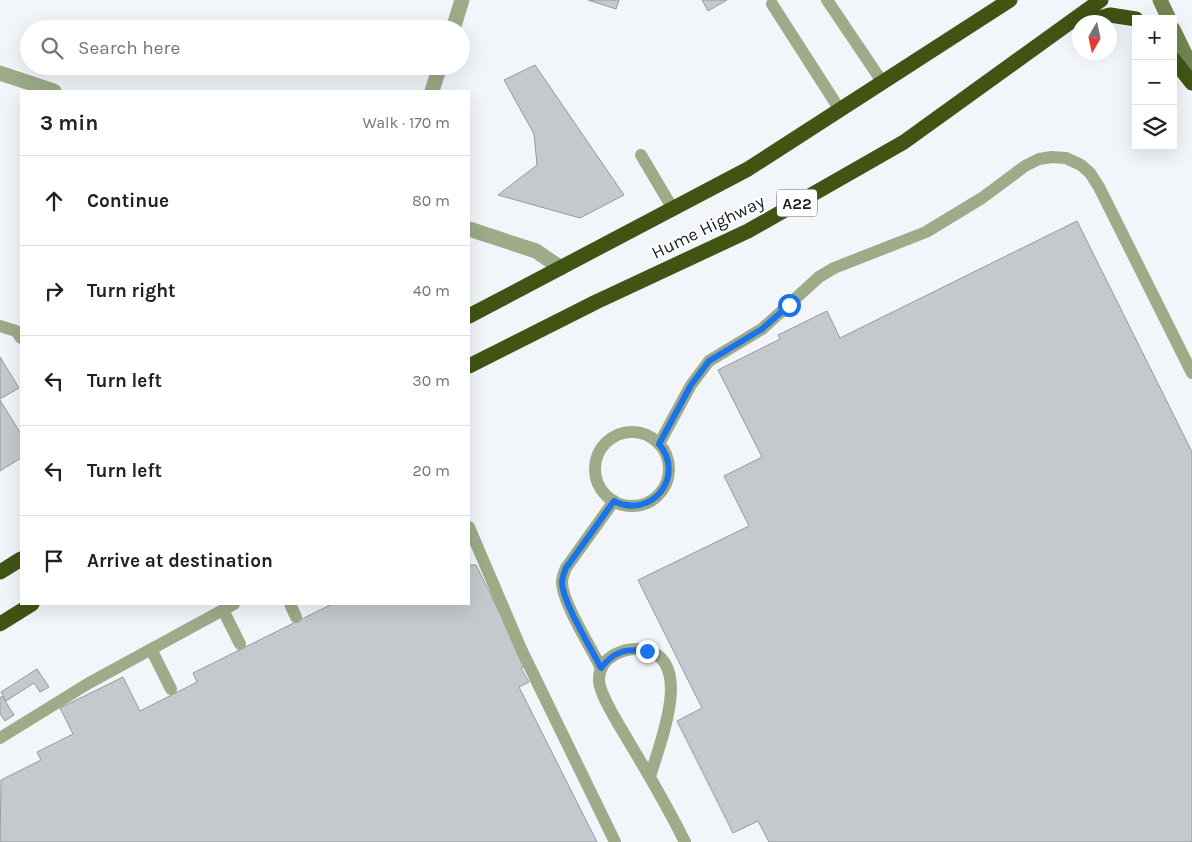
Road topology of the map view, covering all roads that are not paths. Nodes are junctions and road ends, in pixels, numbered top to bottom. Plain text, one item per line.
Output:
1 (462, 0) edge
2 (827, 0) edge
3 (1010, 0) edge
4 (1101, 0) edge
5 (1160, 0) edge
6 (772, 4) dead end
7 (1166, 15) edge
8 (1117, 17) edge
9 (1132, 19) edge
10 (455, 20) edge
11 (1072, 30) edge
12 (1177, 37) edge
13 (1028, 54) junction
14 (1174, 60) edge
15 (1192, 68) edge
16 (0, 73) edge
17 (437, 75) edge
18 (883, 83) junction
19 (1192, 83) edge
20 (51, 90) edge
21 (432, 90) edge
22 (840, 110) junction
23 (642, 154) dead end
24 (672, 209) junction
25 (470, 229) edge
26 (561, 268) junction
27 (470, 315) edge
28 (0, 326) edge
29 (20, 337) edge
30 (470, 365) edge
31 (1192, 372) edge
32 (659, 444) junction
33 (614, 501) junction
34 (470, 529) edge
35 (20, 560) edge
36 (0, 572) edge
37 (30, 605) edge
38 (290, 605) edge
39 (228, 607) edge
40 (296, 617) dead end
41 (0, 624) edge
42 (240, 644) dead end
43 (151, 649) junction
44 (601, 668) junction
45 (171, 689) dead end
46 (0, 738) edge
47 (650, 777) junction
48 (615, 842) edge
49 (685, 842) edge

1 - 10 street
2 - 18 lane
3 - 18 highway, Hume Highway
4 - 13 highway, Hume Highway / A22
5 - 7 street
6 - 22 lane
8 - 9 highway
11 - 13 highway
12 - 15 street
13 - 30 highway, Hume Highway / A22
14 - 19 highway
16 - 20 street
17 - 21 street
18 - 22 highway, Hume Highway
22 - 24 highway, Hume Highway
23 - 24 lane
24 - 26 highway, Hume Highway
25 - 26 street
26 - 27 highway, Hume Highway
28 - 29 lane
31 - 32 lane
32 - 33 lane
32 - 33 lane
33 - 44 lane
34 - 48 lane
35 - 36 highway
37 - 41 highway
38 - 40 lane
39 - 42 lane
39 - 43 lane
43 - 45 lane
43 - 46 lane
44 - 47 lane
44 - 47 lane
47 - 49 lane

